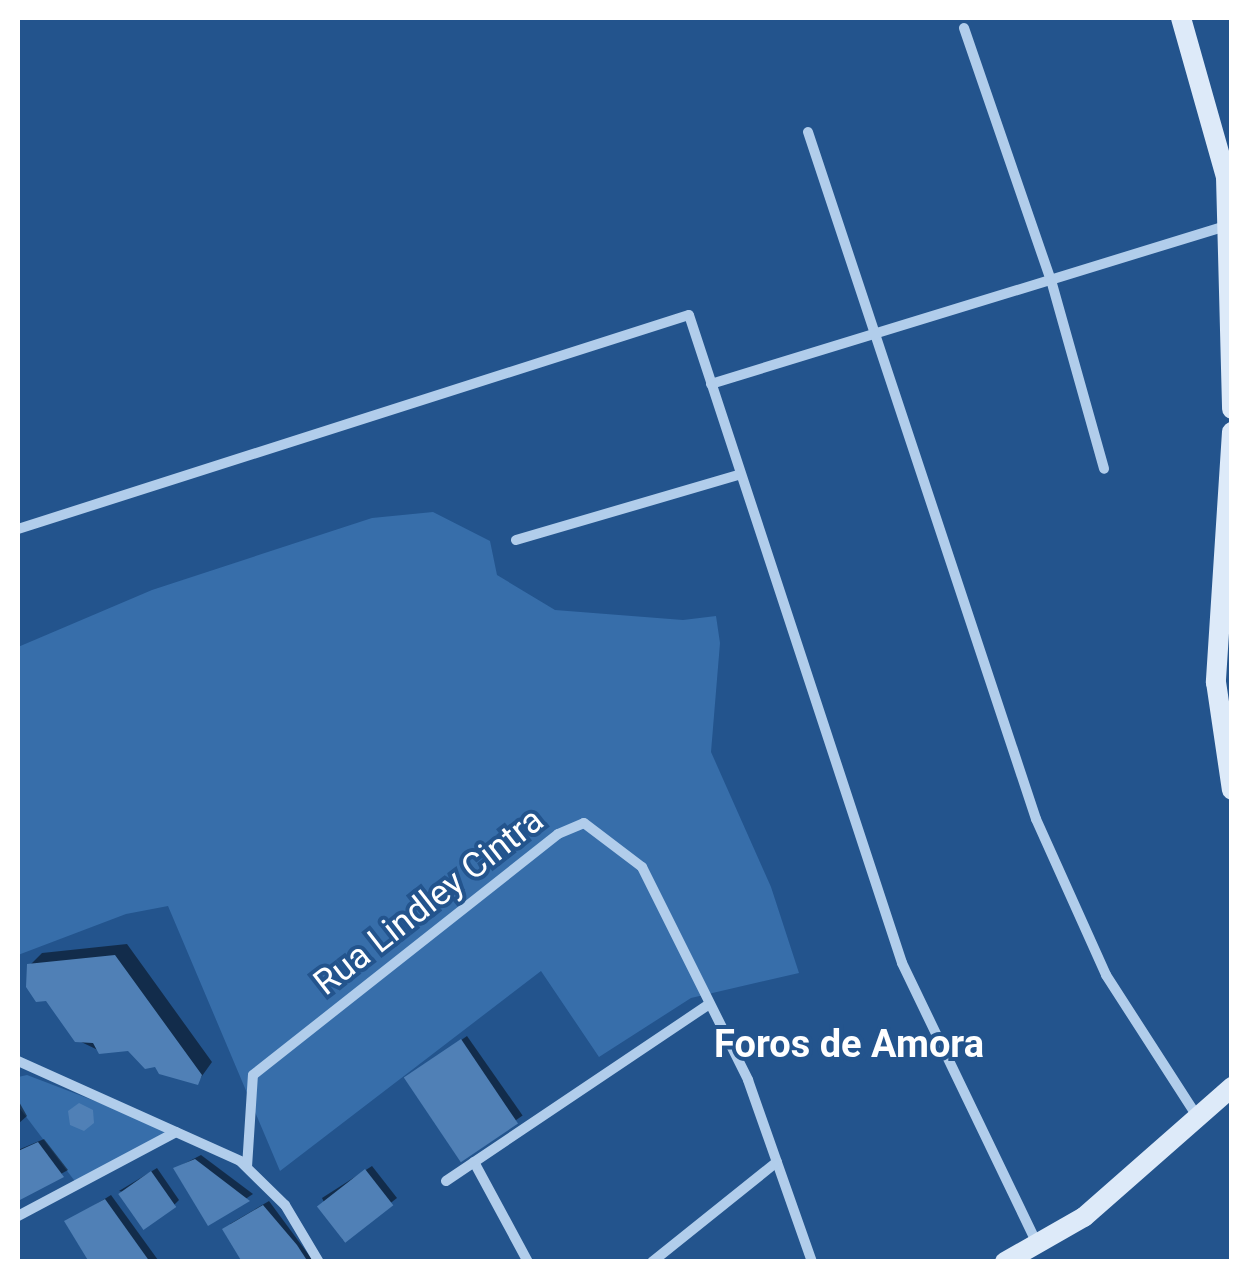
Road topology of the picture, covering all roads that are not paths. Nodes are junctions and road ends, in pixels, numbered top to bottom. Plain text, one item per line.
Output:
1 (1181, 18) edge
2 (964, 28) dead end
3 (808, 132) dead end
4 (1227, 226) junction
5 (1051, 280) junction
6 (877, 333) junction
7 (711, 384) junction
8 (1232, 409) edge
9 (1232, 432) edge
10 (1104, 468) dead end
11 (741, 474) junction
12 (18, 528) edge
13 (516, 540) dead end
14 (1227, 730) edge
15 (1232, 790) edge
16 (708, 1004) junction
17 (19, 1059) edge
18 (1232, 1086) edge
19 (1197, 1116) junction
20 (176, 1132) junction
21 (474, 1162) junction
22 (777, 1162) junction
23 (247, 1167) junction
24 (446, 1181) dead end
25 (18, 1216) edge
26 (1037, 1244) junction
27 (319, 1262) edge
28 (528, 1262) edge
29 (652, 1262) edge
30 (812, 1262) edge
31 (1005, 1262) edge

1 - 4 main road
2 - 5 street
3 - 6 street
4 - 5 street
4 - 8 main road
5 - 6 street
5 - 10 street
6 - 7 street
6 - 19 street
7 - 11 street
7 - 12 street
9 - 14 main road
11 - 13 street
11 - 26 street
14 - 15 main road
16 - 21 street
16 - 22 street
16 - 23 street, Rua Lindley Cintra
17 - 20 street
18 - 19 main road
19 - 26 main road
20 - 23 street
20 - 25 street
21 - 24 street
21 - 28 street
22 - 29 street
22 - 30 street
23 - 27 street
26 - 31 main road

